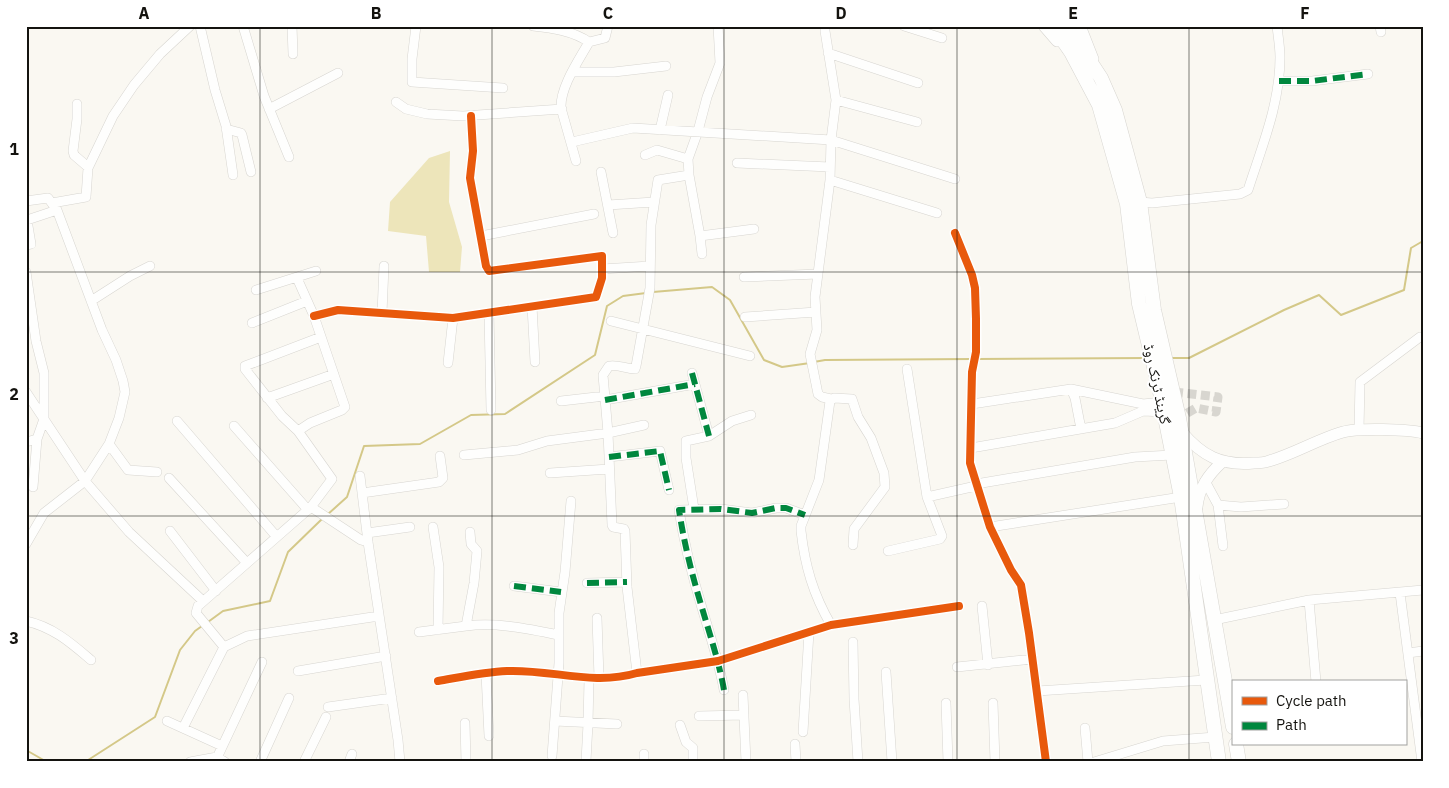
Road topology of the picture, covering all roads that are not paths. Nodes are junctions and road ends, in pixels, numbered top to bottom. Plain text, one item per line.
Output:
1 (190, 26) edge
2 (200, 26) edge
3 (243, 26) edge
4 (292, 26) edge
5 (416, 26) edge
6 (533, 26) edge
7 (608, 26) edge
8 (718, 26) edge
9 (825, 26) edge
10 (904, 26) edge
11 (1044, 26) edge
12 (1053, 26) edge
13 (1067, 26) edge
14 (1079, 26) edge
15 (1277, 26) edge
16 (942, 38) dead end
17 (589, 42) junction
18 (828, 53) junction
19 (294, 54) dead end
20 (666, 66) dead end
21 (572, 72) junction
22 (1091, 72) junction
23 (338, 73) dead end
24 (1368, 74) dead end
25 (1279, 82) junction
26 (918, 83) dead end
27 (503, 88) dead end
28 (668, 95) dead end
29 (836, 100) junction
30 (396, 102) dead end
31 (77, 104) dead end
32 (269, 109) junction
33 (562, 109) junction
34 (471, 116) junction
35 (917, 122) dead end
36 (226, 129) junction
37 (660, 130) junction
38 (698, 131) junction
39 (831, 140) junction
40 (572, 142) junction
41 (646, 155) dead end
42 (289, 157) dead end
43 (688, 159) junction
44 (576, 161) dead end
45 (737, 163) dead end
46 (88, 166) junction
47 (830, 167) junction
48 (252, 172) dead end
49 (601, 172) dead end
50 (234, 175) dead end
51 (689, 175) junction
52 (955, 179) dead end
53 (830, 180) junction
54 (26, 201) edge
55 (654, 202) junction
56 (1133, 203) junction
57 (608, 205) junction
58 (55, 206) junction
59 (937, 213) dead end
60 (594, 214) dead end
61 (754, 229) dead end
62 (613, 233) dead end
63 (954, 233) dead end
64 (481, 236) junction
65 (700, 236) junction
66 (26, 245) edge
67 (702, 254) dead end
68 (150, 266) dead end
69 (384, 266) dead end
70 (650, 266) junction
71 (602, 269) junction
72 (26, 272) edge
73 (316, 272) dead end
74 (818, 274) junction
75 (744, 277) dead end
76 (297, 278) junction
77 (256, 290) dead end
78 (90, 301) junction
79 (307, 301) junction
80 (532, 306) junction
81 (816, 312) junction
82 (382, 313) junction
83 (489, 314) junction
84 (314, 316) junction
85 (745, 317) dead end
86 (452, 318) junction
87 (611, 321) dead end
88 (252, 323) dead end
89 (643, 328) junction
90 (321, 337) junction
91 (1420, 337) dead end
92 (750, 356) dead end
93 (535, 362) dead end
94 (448, 363) dead end
95 (908, 369) dead end
96 (692, 373) dead end
97 (334, 374) junction
98 (695, 384) junction
99 (1070, 388) junction
100 (26, 392) edge
101 (267, 398) junction
102 (605, 398) junction
103 (1165, 398) junction
104 (832, 399) junction
105 (561, 401) dead end
106 (972, 404) junction
107 (491, 410) dead end
108 (751, 415) dead end
109 (44, 419) junction
110 (177, 421) dead end
111 (644, 425) dead end
112 (234, 426) dead end
113 (1081, 429) junction
114 (298, 430) junction
115 (1359, 430) junction
116 (1181, 431) junction
117 (608, 433) junction
118 (1423, 433) edge
119 (709, 436) junction
120 (37, 439) junction
121 (26, 442) edge
122 (109, 444) junction
123 (971, 448) junction
124 (464, 455) dead end
125 (1172, 455) junction
126 (440, 456) dead end
127 (609, 457) junction
128 (1222, 462) junction
129 (610, 468) junction
130 (157, 472) dead end
131 (550, 473) dead end
132 (360, 476) dead end
133 (169, 478) dead end
134 (85, 481) junction
135 (1205, 481) junction
136 (976, 485) junction
137 (33, 487) dead end
138 (669, 490) dead end
139 (362, 493) junction
140 (927, 497) junction
141 (1181, 497) junction
142 (571, 501) dead end
143 (1284, 504) dead end
144 (1218, 505) junction
145 (311, 509) junction
146 (694, 509) junction
147 (1196, 513) junction
148 (805, 515) junction
149 (410, 527) dead end
150 (433, 527) dead end
151 (990, 527) junction
152 (170, 531) dead end
153 (470, 532) dead end
154 (276, 536) junction
155 (367, 537) junction
156 (26, 544) edge
157 (854, 545) dead end
158 (1223, 546) dead end
159 (888, 551) dead end
160 (246, 562) junction
161 (627, 582) junction
162 (587, 584) dead end
163 (514, 586) dead end
164 (1423, 590) edge
165 (216, 591) junction
166 (561, 592) junction
167 (1400, 593) junction
168 (1309, 600) junction
169 (203, 601) junction
170 (959, 606) dead end
171 (982, 606) dead end
172 (379, 616) junction
173 (597, 618) dead end
174 (1214, 620) junction
175 (26, 621) edge
176 (831, 624) junction
177 (466, 626) junction
178 (438, 630) junction
179 (419, 632) dead end
180 (810, 632) junction
181 (559, 635) junction
182 (853, 642) dead end
183 (222, 645) junction
184 (1423, 651) edge
185 (1408, 653) junction
186 (386, 656) junction
187 (1032, 659) junction
188 (91, 660) dead end
189 (718, 661) junction
190 (262, 662) dead end
191 (988, 665) junction
192 (957, 667) dead end
193 (298, 671) dead end
194 (886, 672) dead end
195 (637, 673) junction
196 (486, 674) junction
197 (558, 674) junction
198 (594, 678) junction
199 (1316, 680) edge
200 (438, 681) dead end
201 (1206, 682) junction
202 (1225, 682) junction
203 (724, 690) dead end
204 (1037, 691) junction
205 (743, 694) dead end
206 (289, 698) dead end
207 (392, 698) junction
208 (946, 703) dead end
209 (993, 703) dead end
210 (328, 708) dead end
211 (700, 716) dead end
212 (744, 716) junction
213 (326, 717) dead end
214 (167, 721) dead end
215 (555, 721) junction
216 (1232, 721) edge
217 (465, 723) dead end
218 (588, 724) junction
219 (617, 724) dead end
220 (680, 725) dead end
221 (183, 728) junction
222 (1085, 728) dead end
223 (804, 732) dead end
224 (488, 736) dead end
225 (1215, 737) junction
226 (795, 744) dead end
227 (222, 746) junction
228 (1236, 746) edge
229 (552, 756) dead end
230 (216, 759) edge
231 (586, 761) edge
232 (190, 762) edge
233 (226, 762) edge
234 (260, 762) edge
235 (304, 762) edge
236 (400, 762) edge
237 (466, 762) edge
238 (693, 762) edge
239 (746, 762) edge
240 (796, 762) edge
241 (858, 762) edge
242 (892, 762) edge
243 (948, 762) edge
244 (995, 762) edge
245 (1046, 762) edge
246 (1088, 762) edge
247 (1094, 762) edge
248 (1218, 762) edge
249 (1239, 762) edge
250 (1422, 762) edge

1 - 46 street
2 - 36 street
3 - 32 street
4 - 19 street
5 - 27 street
6 - 17 street
7 - 17 street
8 - 38 street
9 - 18 street
10 - 16 street
11 - 22 main road, گرینڈ ٹرنک روڈ
12 - 22 highway
13 - 22 highway
14 - 22 main road, گرینڈ ٹرنک روڈ
15 - 25 street
17 - 21 street
18 - 26 street
18 - 29 street
20 - 21 street
21 - 33 street
22 - 56 highway, گرینڈ ٹرنک روڈ
23 - 32 street
24 - 25 street
25 - 56 street
28 - 37 street
29 - 35 street
29 - 39 street
30 - 34 street
31 - 46 street
32 - 42 street
33 - 34 street
33 - 40 street
34 - 64 street
36 - 48 street
36 - 50 street
37 - 38 street
37 - 40 street
38 - 39 street
38 - 43 street
39 - 47 street
39 - 52 street
40 - 44 street
41 - 43 street
43 - 51 street
45 - 47 street
46 - 58 street
47 - 53 street
49 - 57 street
51 - 55 street
51 - 65 street
53 - 59 street
53 - 74 street
54 - 58 street
55 - 57 street
55 - 70 street
56 - 103 highway, گرینڈ ٹرنک روڈ
57 - 62 street
58 - 66 street
58 - 78 street
60 - 64 street
61 - 65 street
63 - 106 street
64 - 71 street
65 - 67 street
68 - 78 street
69 - 82 street
70 - 71 street
70 - 89 street
71 - 80 street
72 - 109 street
73 - 76 street
74 - 75 street
74 - 81 street
76 - 77 street
76 - 79 street
78 - 122 street
79 - 84 street
79 - 88 street
80 - 83 street
80 - 93 street
81 - 85 street
81 - 104 street
82 - 84 street
82 - 86 street
83 - 86 street
83 - 107 street
84 - 90 street
86 - 94 street
87 - 89 street
89 - 92 street
89 - 102 street
90 - 97 street
90 - 101 street
91 - 115 street
95 - 140 street
96 - 98 street
97 - 101 street
97 - 114 street
98 - 102 street
98 - 119 street
99 - 103 street
99 - 106 street
99 - 113 street
100 - 109 street
101 - 114 street
102 - 105 street
102 - 117 street
103 - 113 street
103 - 116 highway, گرینڈ ٹرنک روڈ
103 - 125 highway, گرینڈ ٹرنک روڈ
104 - 148 street
104 - 157 street
106 - 123 street
108 - 119 street
109 - 120 street
109 - 134 street
110 - 154 street
111 - 117 street
112 - 145 street
113 - 123 street
114 - 145 street
115 - 118 main road
115 - 128 main road
116 - 128 main road
116 - 147 highway, گرینڈ ٹرنک روڈ
117 - 124 street
117 - 127 street
119 - 146 street
120 - 121 street
120 - 137 street
122 - 130 street
122 - 134 street
123 - 136 street
125 - 136 street
125 - 141 highway, گرینڈ ٹرنک روڈ
126 - 139 street
127 - 129 street
127 - 138 street
128 - 135 main road
129 - 131 street
129 - 161 street
132 - 139 street
133 - 160 street
134 - 156 street
134 - 169 street
135 - 144 street
135 - 147 main road
136 - 140 street
136 - 151 street
139 - 155 street
140 - 159 street
141 - 151 street
141 - 201 highway, گرینڈ ٹرنک روڈ
142 - 166 street
143 - 144 street
144 - 158 street
145 - 154 street
145 - 155 street
146 - 148 street
146 - 189 street
147 - 174 highway, گرینڈ ٹرنک روڈ
148 - 176 street
149 - 155 street
150 - 178 street
151 - 187 street
152 - 165 street
153 - 177 street
154 - 160 street
155 - 172 street
160 - 165 street
161 - 162 street
161 - 195 street
163 - 166 street
164 - 167 street
165 - 169 street
166 - 181 street
167 - 168 street
167 - 185 street
168 - 174 street
168 - 199 street
169 - 183 street
170 - 176 street
171 - 191 street
172 - 183 street
172 - 186 street
173 - 198 street
174 - 202 highway, گرینڈ ٹرنک روڈ
175 - 188 street
176 - 180 street
177 - 178 street
177 - 181 street
178 - 179 street
180 - 189 street
180 - 223 street
181 - 197 street
182 - 241 street
183 - 221 street
184 - 185 street
185 - 250 street
186 - 193 street
186 - 207 street
187 - 191 street
187 - 204 street
189 - 195 street
189 - 203 street
190 - 227 street
191 - 192 street
194 - 242 street
195 - 198 street
196 - 197 street
196 - 200 street
196 - 224 street
197 - 198 street
197 - 215 street
198 - 218 street
201 - 202 highway
201 - 204 street
201 - 225 highway, گرینڈ ٹرنک روڈ
202 - 216 highway, گرینڈ ٹرنک روڈ
204 - 245 street
205 - 212 street
206 - 234 street
207 - 210 street
207 - 236 street
208 - 243 street
209 - 244 street
211 - 212 street
212 - 239 street
213 - 235 street
214 - 221 street
215 - 218 street
215 - 229 street
217 - 237 street
218 - 219 street
218 - 231 street
220 - 238 street
221 - 227 street
222 - 246 street
225 - 247 street
225 - 248 highway, گرینڈ ٹرنک روڈ
226 - 240 street
227 - 230 street
228 - 249 highway
230 - 232 street
230 - 233 street

